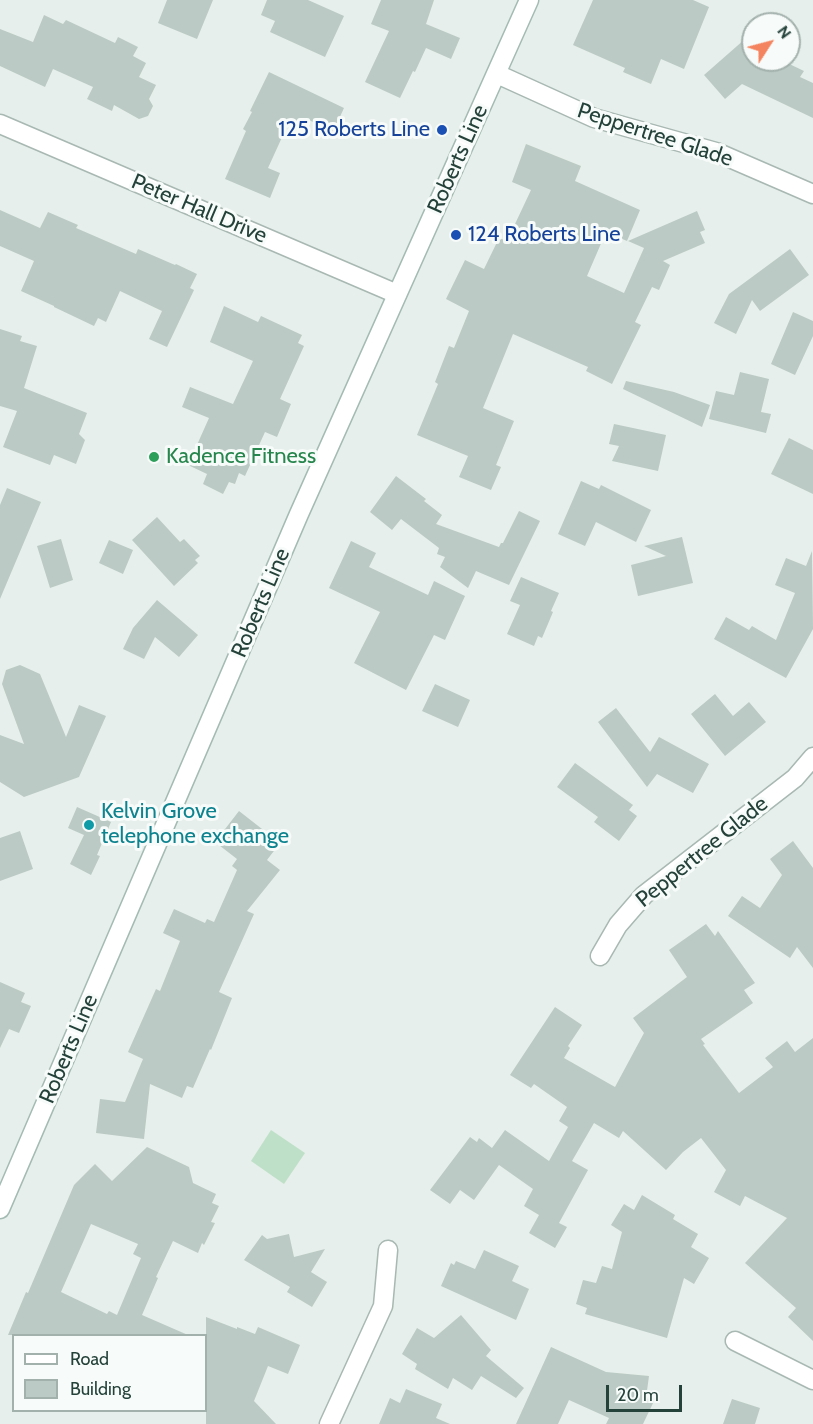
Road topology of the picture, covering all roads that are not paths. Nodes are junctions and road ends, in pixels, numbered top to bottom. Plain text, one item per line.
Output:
1 (529, 0) edge
2 (496, 74) junction
3 (0, 124) edge
4 (813, 194) edge
5 (397, 294) junction
6 (813, 757) edge
7 (600, 956) dead end
8 (0, 1209) edge
9 (388, 1250) dead end
10 (735, 1341) dead end
11 (813, 1380) edge
12 (329, 1424) edge

1 - 2 street, Roberts Line
2 - 4 street, Peppertree Glade
2 - 5 street, Roberts Line
3 - 5 street, Peter Hall Drive
5 - 8 street, Roberts Line
6 - 7 street, Peppertree Glade
9 - 12 street
10 - 11 street

